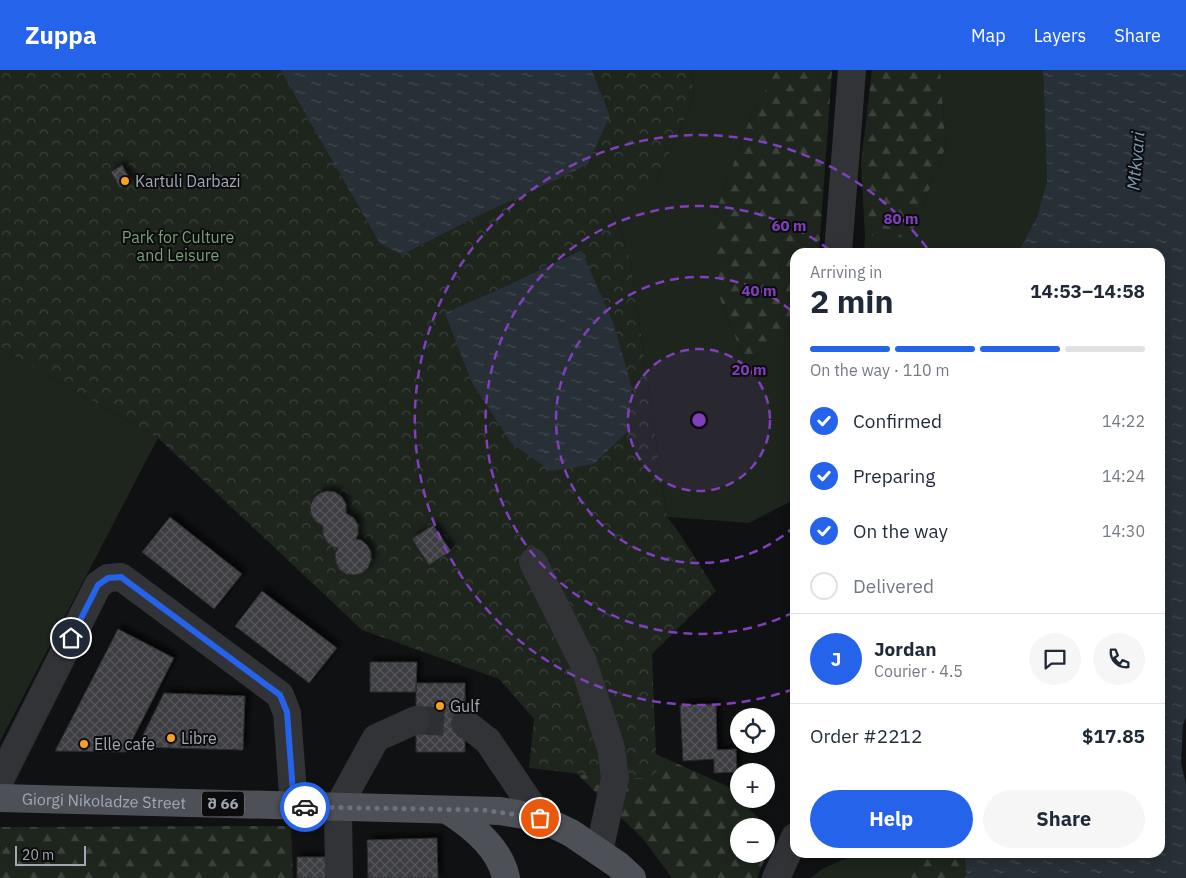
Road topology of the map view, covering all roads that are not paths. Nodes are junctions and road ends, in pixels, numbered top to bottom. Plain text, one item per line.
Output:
1 (852, 70) edge
2 (838, 248) edge
3 (532, 562) dead end
4 (416, 720) tunnel mouth
5 (464, 723) tunnel mouth
6 (0, 780) edge
7 (0, 798) edge
8 (294, 806) junction
9 (338, 807) junction
10 (447, 810) junction
11 (540, 818) junction
12 (790, 848) edge
13 (599, 852) junction
14 (339, 878) edge
15 (506, 878) edge
16 (632, 878) edge
17 (776, 878) edge

1 - 2 street
3 - 13 street
4 - 9 street
5 - 11 street
6 - 8 street
7 - 8 main road, Giorgi Nikoladze Street / შ 66
8 - 9 main road, Giorgi Nikoladze Street / შ 66
9 - 10 main road, Giorgi Nikoladze Street / შ 66
9 - 14 street
10 - 11 main road, Giorgi Nikoladze Street / შ 66
10 - 15 main road
11 - 13 main road, Giorgi Nikoladze Street / შ 66
12 - 17 street
13 - 16 main road, Giorgi Nikoladze Street / შ 66

